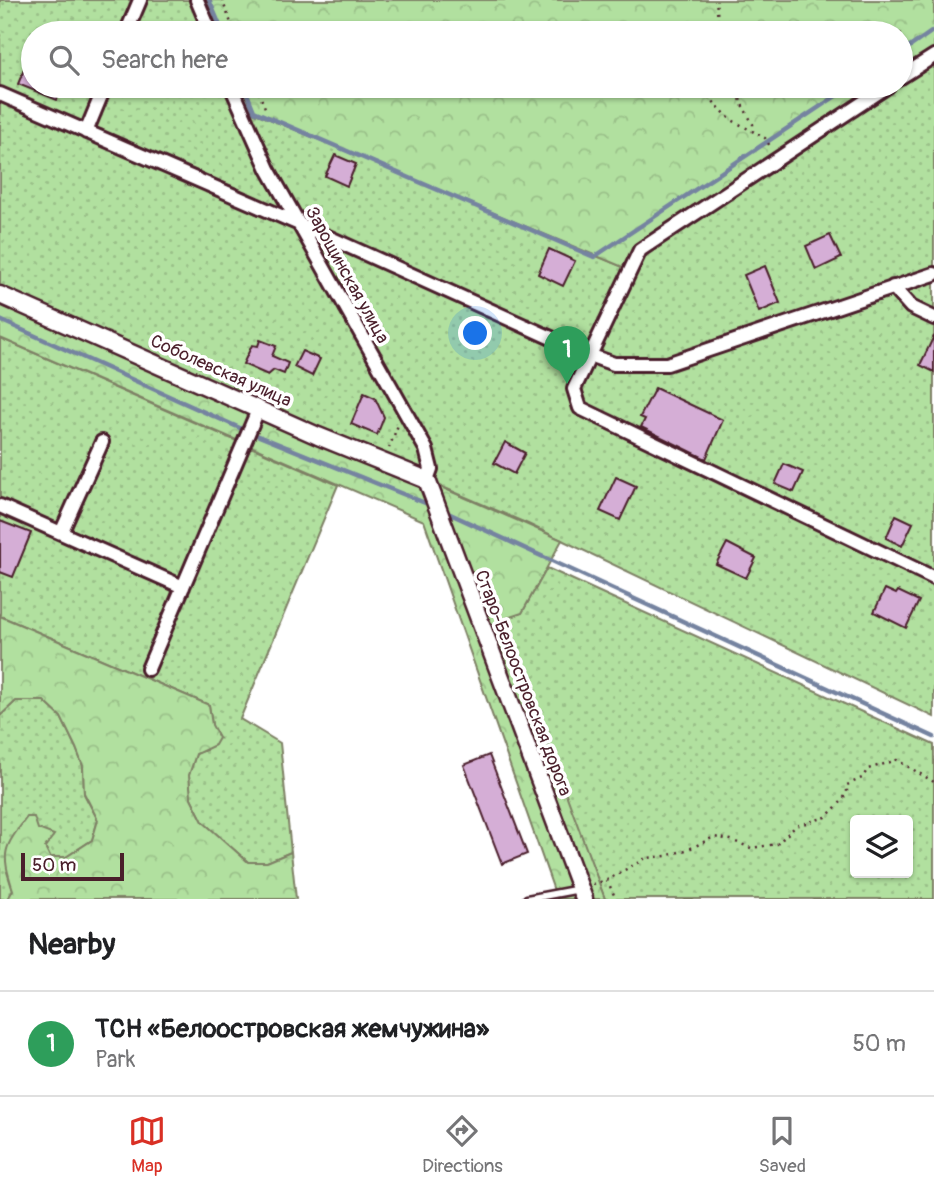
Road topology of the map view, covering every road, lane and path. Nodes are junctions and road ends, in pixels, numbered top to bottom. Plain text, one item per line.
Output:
1 (140, 0) edge
2 (197, 0) edge
3 (222, 0) edge
4 (716, 0) edge
5 (132, 21) edge
6 (206, 21) edge
7 (230, 21) edge
8 (718, 21) edge
9 (934, 56) edge
10 (913, 69) edge
11 (0, 94) edge
12 (100, 98) edge
13 (236, 98) edge
14 (261, 98) edge
15 (710, 98) edge
16 (741, 98) edge
17 (870, 98) edge
18 (266, 110) dead end
19 (753, 131) junction
20 (86, 132) junction
21 (769, 145) dead end
22 (298, 223) junction
23 (934, 274) edge
24 (893, 287) junction
25 (0, 295) edge
26 (934, 318) edge
27 (589, 355) junction
28 (258, 410) junction
29 (394, 416) dead end
30 (102, 442) dead end
31 (383, 462) junction
32 (427, 480) junction
33 (0, 506) edge
34 (61, 533) junction
35 (934, 578) edge
36 (183, 587) junction
37 (148, 669) dead end
38 (934, 782) edge
39 (607, 880) junction
40 (582, 894) edge
41 (527, 899) edge
42 (616, 899) edge

1 - 5 street
2 - 6 street
3 - 7 path
4 - 8 path
9 - 10 street
11 - 20 street
12 - 20 street
13 - 22 street, Зарощинская улица
14 - 18 path
15 - 19 path
16 - 19 path
17 - 27 street
19 - 21 path
20 - 22 street
22 - 27 street
22 - 32 street, Зарощинская улица
23 - 24 street
24 - 26 street
24 - 27 street
25 - 28 street, Соболевская улица
27 - 35 street
28 - 31 street, Соболевская улица
28 - 36 street
29 - 31 path
30 - 34 street
31 - 32 street, Соболевская улица
32 - 40 street, Старо-Белоостровская дорога
33 - 34 street
34 - 36 street
36 - 37 street
38 - 39 path
39 - 40 path
39 - 42 path
40 - 41 lane

